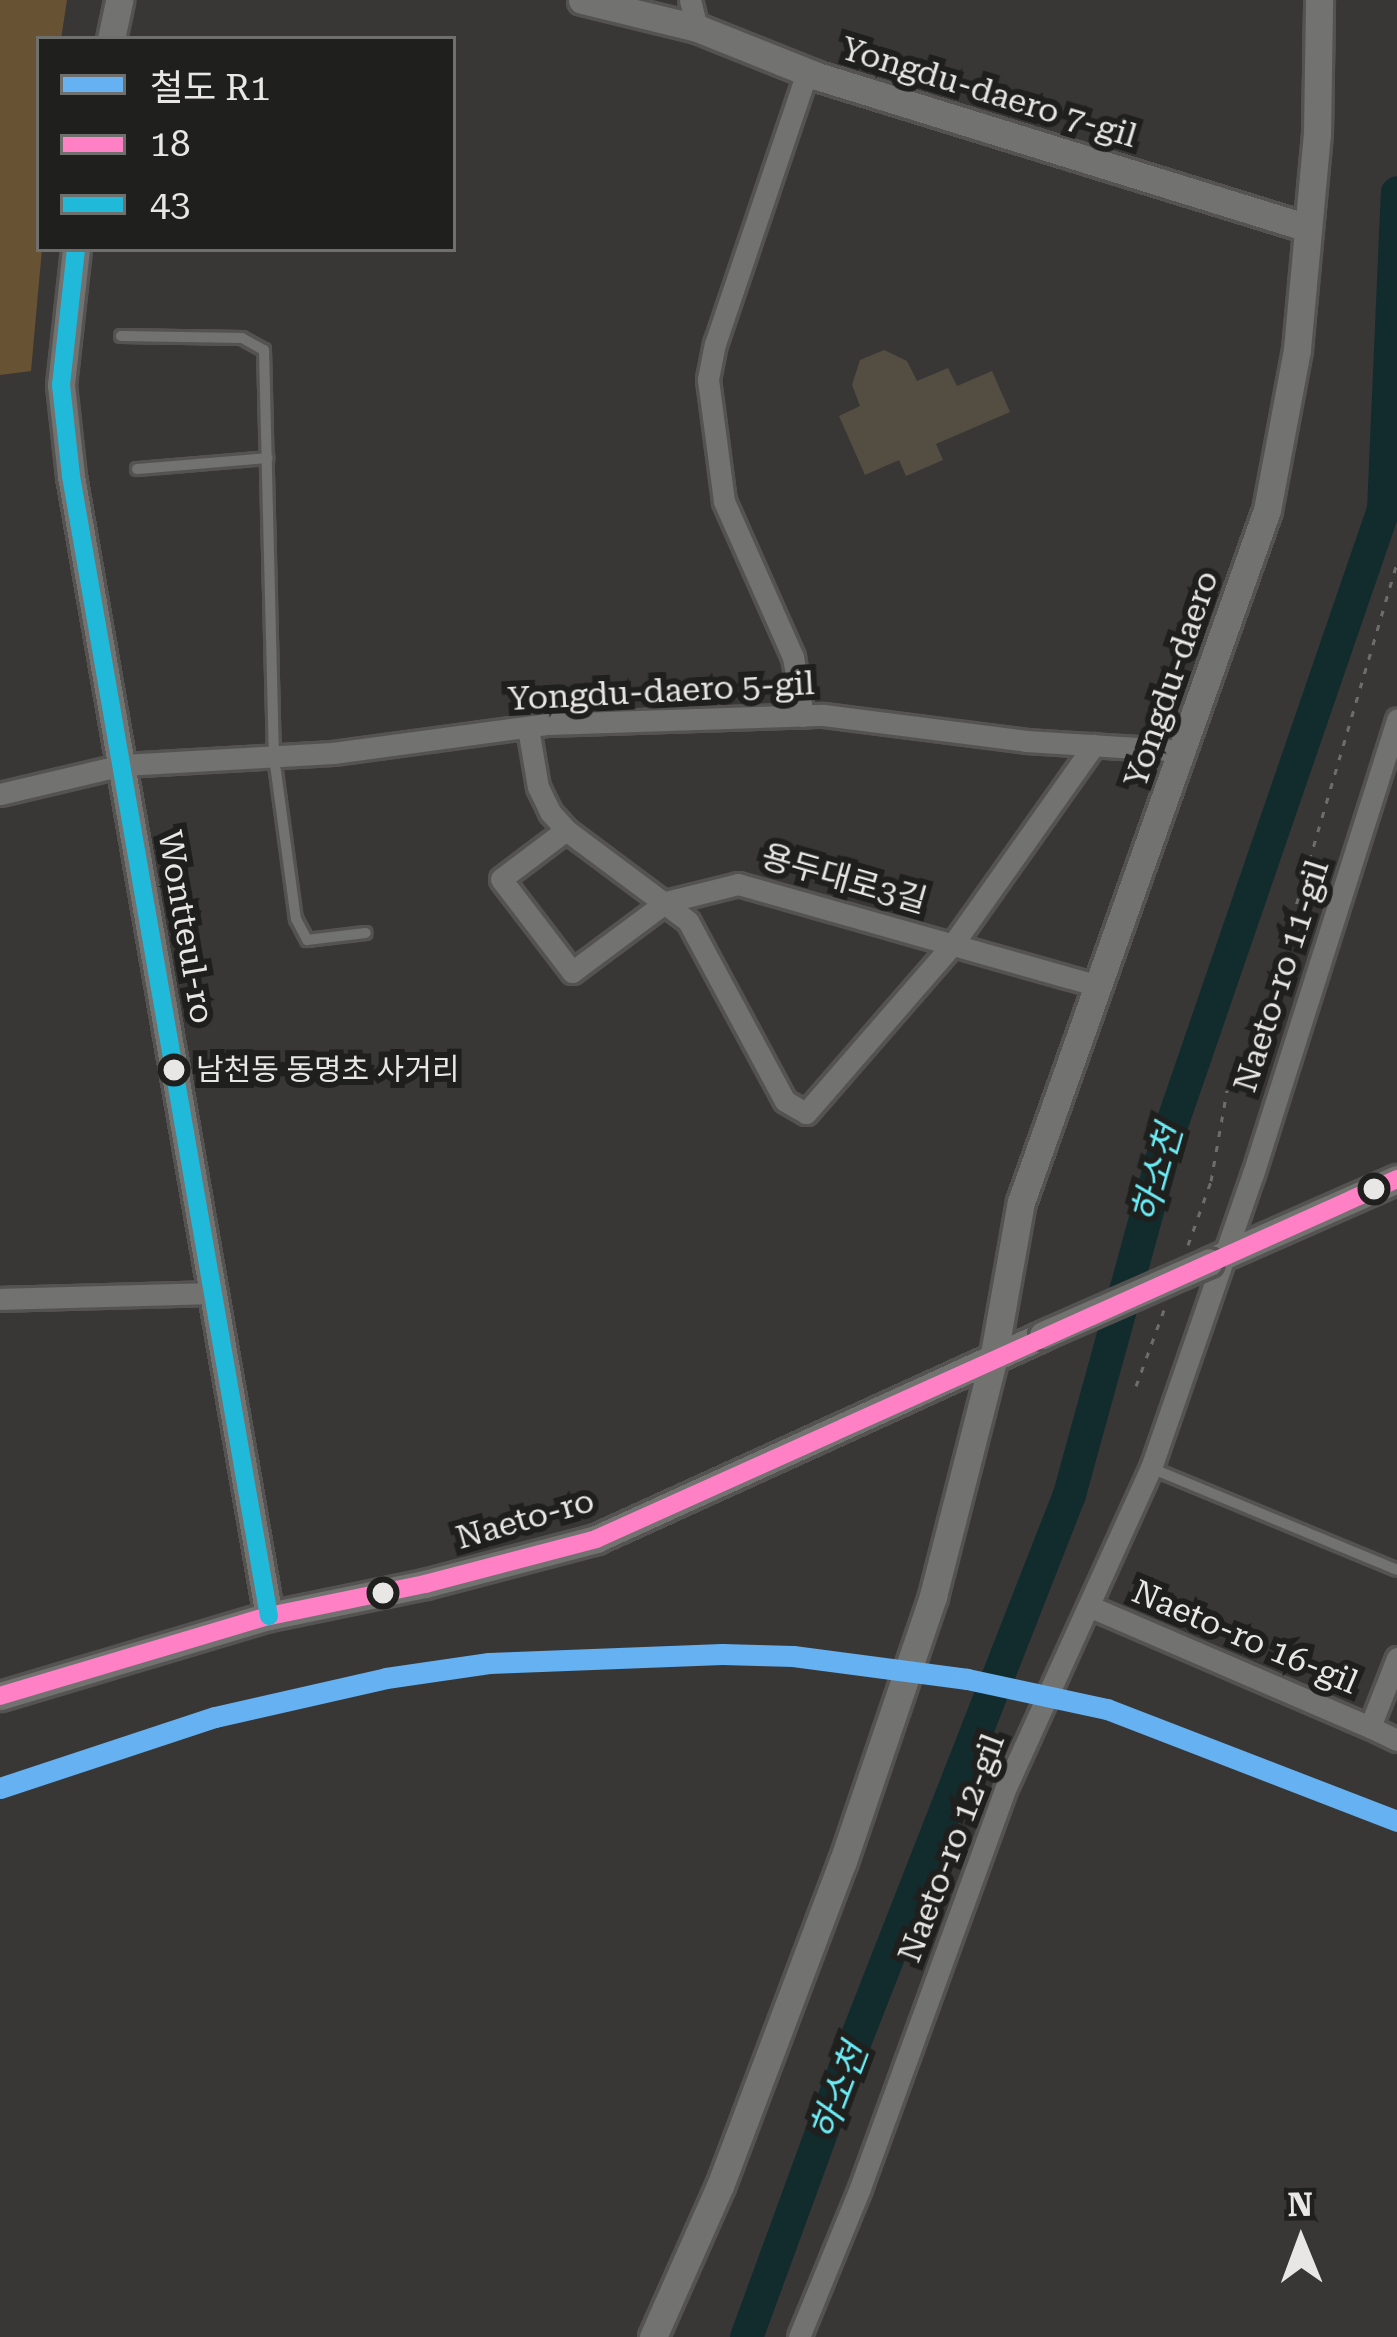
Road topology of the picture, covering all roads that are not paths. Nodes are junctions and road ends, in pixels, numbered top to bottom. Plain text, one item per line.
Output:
1 (119, 0) edge
2 (582, 0) edge
3 (1319, 0) edge
4 (694, 14) edge
5 (113, 36) edge
6 (807, 72) junction
7 (1308, 228) junction
8 (76, 252) edge
9 (121, 336) dead end
10 (268, 458) junction
11 (137, 470) dead end
12 (803, 716) junction
13 (1397, 719) edge
14 (528, 728) junction
15 (1094, 745) junction
16 (1185, 751) junction
17 (274, 757) junction
18 (123, 765) junction
19 (0, 794) edge
20 (566, 830) junction
21 (666, 902) junction
22 (366, 933) dead end
23 (953, 944) junction
24 (1099, 986) junction
25 (1397, 1179) edge
26 (1206, 1259) junction
27 (213, 1293) junction
28 (0, 1299) edge
29 (993, 1360) junction
30 (1151, 1468) junction
31 (1397, 1570) edge
32 (1091, 1607) junction
33 (269, 1616) junction
34 (1397, 1658) edge
35 (0, 1696) edge
36 (1370, 1727) junction
37 (1397, 1740) edge
38 (653, 2337) edge
39 (799, 2337) edge

1 - 5 street
2 - 4 street, Yongdu-daero 7-gil
3 - 7 street, Yongdu-daero
4 - 6 street, Yongdu-daero 7-gil
6 - 7 street, Yongdu-daero 7-gil
6 - 12 street
7 - 16 street, Yongdu-daero
8 - 18 street, Wontteul-ro
9 - 10 lane
10 - 11 lane
10 - 17 lane
12 - 14 street, Yongdu-daero 5-gil
12 - 15 street, Yongdu-daero 5-gil
13 - 26 street, Naeto-ro 11-gil
14 - 17 street, Yongdu-daero 5-gil
14 - 20 street
15 - 16 street, Yongdu-daero 5-gil
15 - 23 street
16 - 24 street, Yongdu-daero
17 - 18 street, Yongdu-daero 5-gil
17 - 22 lane
18 - 19 street, Yongdu-daero 5-gil
18 - 27 street, Wontteul-ro
20 - 21 street
20 - 21 street, 용두대로3길
21 - 23 street, 용두대로3길
21 - 23 street
23 - 24 street, 용두대로3길
24 - 29 street, Yongdu-daero
25 - 26 street
26 - 29 street, Naeto-ro, bridge
26 - 30 street, Naeto-ro 12-gil
27 - 28 street
27 - 33 street, Wontteul-ro
29 - 33 street, Naeto-ro
29 - 38 street, Yongdu-daero
30 - 31 lane
30 - 32 street, Naeto-ro 12-gil
32 - 36 street, Naeto-ro 16-gil
32 - 39 street, Naeto-ro 12-gil
33 - 35 street, Naeto-ro
34 - 36 street, Naeto-ro 16-gil
36 - 37 street

